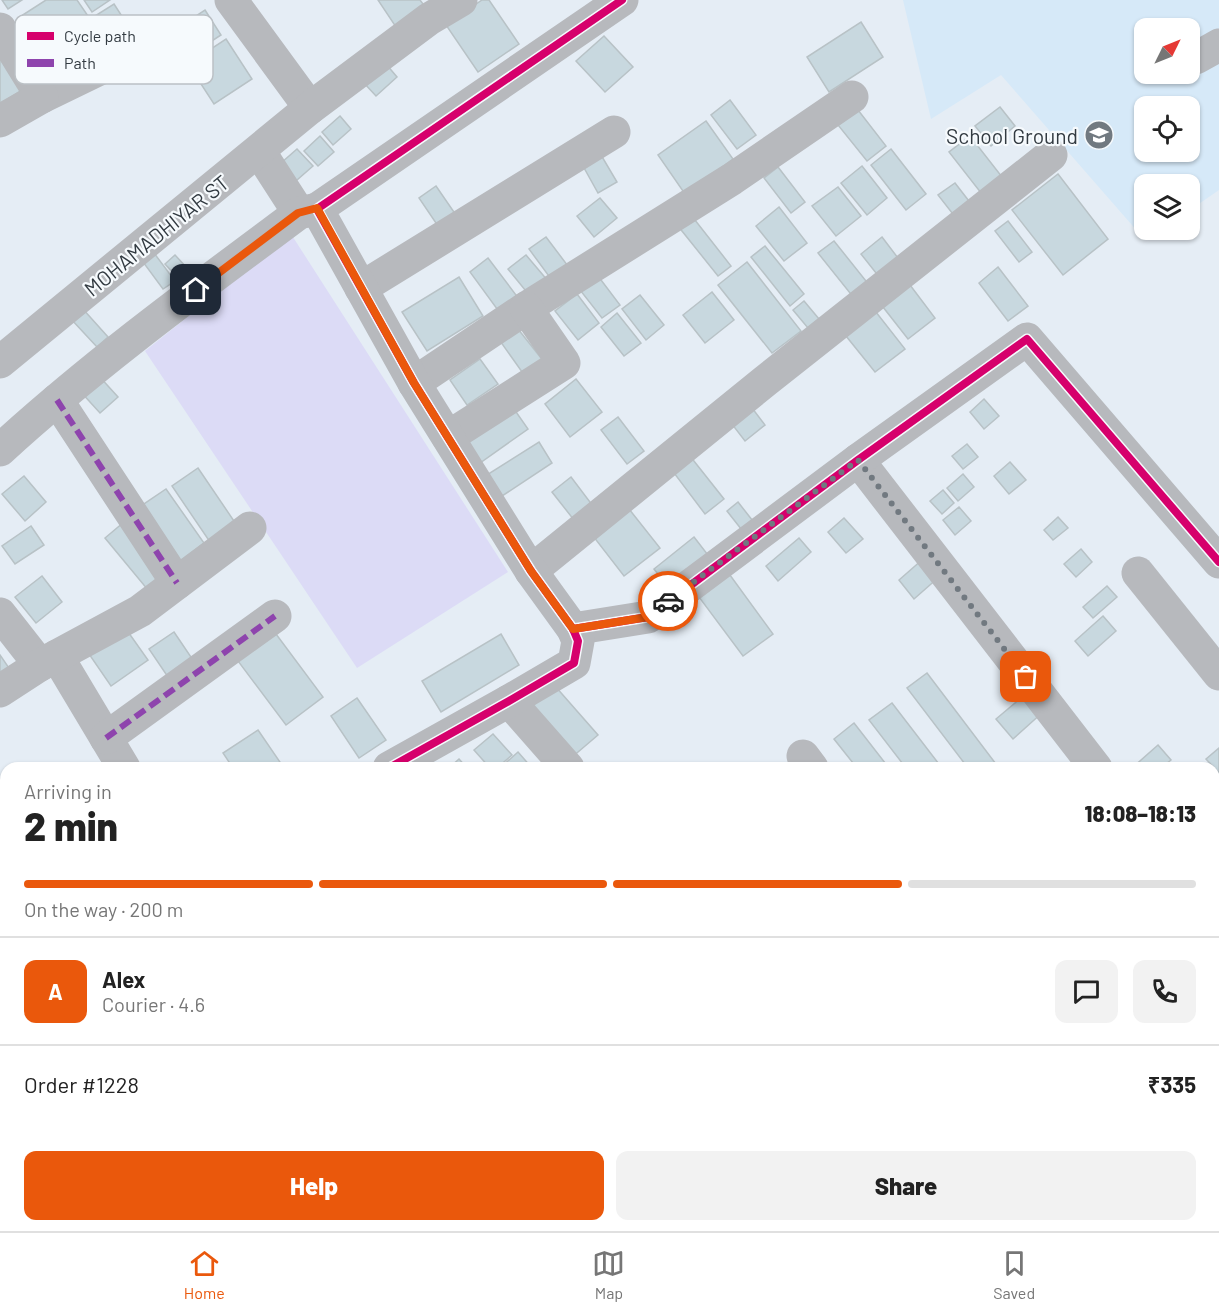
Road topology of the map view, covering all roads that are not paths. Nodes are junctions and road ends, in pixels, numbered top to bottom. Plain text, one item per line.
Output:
1 (231, 0) edge
2 (461, 0) edge
3 (621, 0) edge
4 (0, 29) edge
5 (15, 53) edge
6 (34, 84) edge
7 (69, 84) edge
8 (42, 97) junction
9 (852, 97) dead end
10 (310, 108) junction
11 (0, 121) edge
12 (614, 132) dead end
13 (259, 151) junction
14 (1051, 154) dead end
15 (308, 211) junction
16 (361, 288) junction
17 (526, 308) junction
18 (0, 362) edge
19 (414, 383) junction
20 (57, 400) junction
21 (448, 437) junction
22 (0, 450) edge
23 (858, 460) junction
24 (250, 528) dead end
25 (1219, 562) edge
26 (531, 571) junction
27 (1138, 573) dead end
28 (177, 583) junction
29 (0, 614) edge
30 (275, 616) dead end
31 (573, 629) junction
32 (48, 661) junction
33 (1219, 674) edge
34 (0, 691) edge
35 (509, 701) junction
36 (106, 738) junction
37 (120, 762) edge
38 (400, 762) edge
39 (563, 762) edge
40 (1091, 762) edge

1 - 10 street
2 - 10 street, MOHAMADHIYAR ST
3 - 15 street
4 - 5 street
6 - 8 street
7 - 8 street
8 - 11 street
9 - 17 street
10 - 13 street, MOHAMADHIYAR ST
12 - 16 street
13 - 15 street
13 - 18 street, MOHAMADHIYAR ST
14 - 26 street
15 - 16 street
15 - 20 street
16 - 19 street
17 - 19 street
17 - 21 street
19 - 21 street
20 - 22 street
20 - 28 street
21 - 26 street
23 - 25 street
23 - 31 street
23 - 40 street
24 - 28 street
26 - 31 street
27 - 33 street
28 - 32 street
29 - 32 street
30 - 36 street
31 - 35 street
32 - 34 street
32 - 36 street
35 - 38 street
35 - 39 street
36 - 37 street

